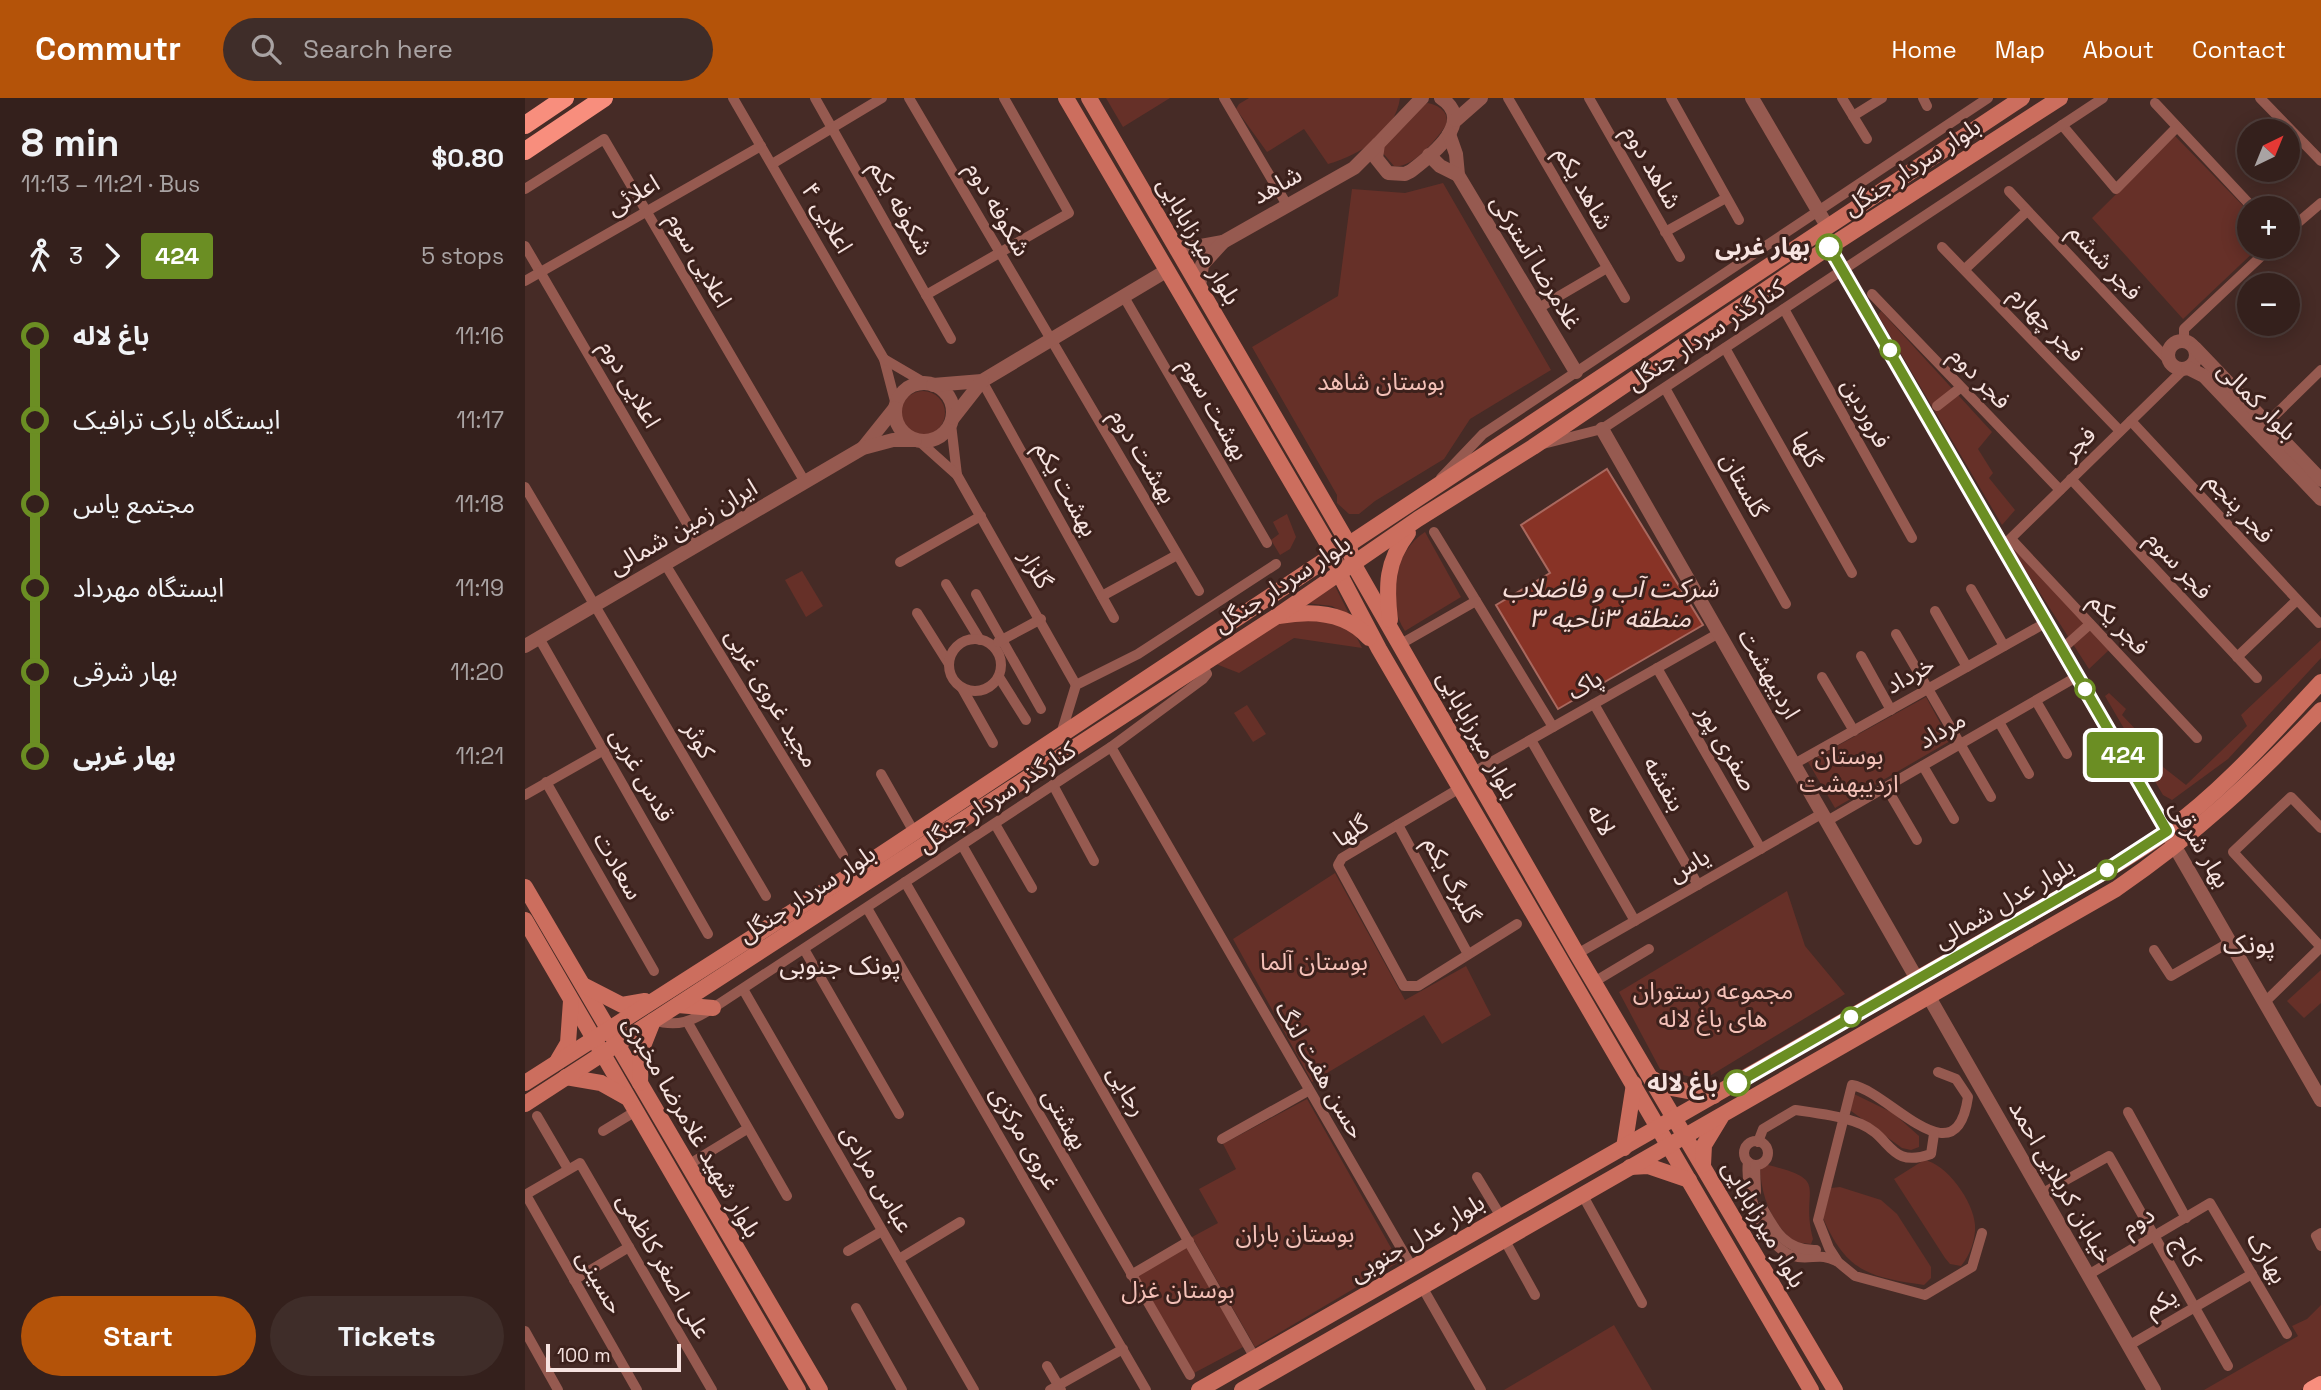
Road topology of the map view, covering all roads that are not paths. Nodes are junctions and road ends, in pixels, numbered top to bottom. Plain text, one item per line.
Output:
1 (565, 98) edge
2 (604, 98) edge
3 (733, 98) edge
4 (815, 98) edge
5 (882, 98) edge
6 (909, 98) edge
7 (1004, 98) edge
8 (1066, 98) edge
9 (1089, 98) edge
10 (1238, 98) edge
11 (1422, 98) edge
12 (1441, 98) edge
13 (1481, 98) edge
14 (1508, 98) edge
15 (1589, 98) edge
16 (1671, 98) edge
17 (1752, 98) edge
18 (1763, 98) edge
19 (1842, 98) edge
20 (1882, 98) edge
21 (1988, 98) edge
22 (2022, 98) edge
23 (2060, 98) edge
24 (2103, 98) edge
25 (2260, 98) edge
26 (1226, 101) edge
27 (1409, 103) edge
28 (2155, 103) dead end
29 (1853, 116) junction
30 (1455, 120) junction
31 (525, 125) edge
32 (2062, 125) junction
33 (832, 127) junction
34 (2177, 127) junction
35 (1449, 134) junction
36 (1867, 139) dead end
37 (1378, 144) junction
38 (761, 146) junction
39 (525, 151) edge
40 (1429, 155) junction
41 (2321, 161) edge
42 (772, 164) junction
43 (1354, 168) junction
44 (1405, 174) junction
45 (1458, 175) junction
46 (525, 189) edge
47 (2009, 191) dead end
48 (2242, 196) edge
49 (1726, 198) junction
50 (2321, 203) edge
51 (1287, 205) junction
52 (1822, 208) junction
53 (2027, 211) junction
54 (647, 212) junction
55 (1739, 220) dead end
56 (2300, 221) edge
57 (1831, 223) junction
58 (1665, 232) junction
59 (1171, 239) junction
60 (1223, 242) junction
61 (525, 246) edge
62 (1829, 247) junction
63 (1942, 247) dead end
64 (1000, 254) junction
65 (1680, 257) dead end
66 (2258, 259) edge
67 (1607, 268) junction
68 (1844, 269) junction
69 (1965, 269) junction
70 (1166, 271) junction
71 (540, 272) junction
72 (525, 281) edge
73 (1199, 287) junction
74 (1872, 294) dead end
75 (926, 295) junction
76 (1124, 297) junction
77 (1625, 298) dead end
78 (1537, 309) junction
79 (1784, 309) junction
80 (951, 339) dead end
81 (1051, 341) junction
82 (2189, 344) junction
83 (1725, 348) junction
84 (884, 359) junction
85 (2170, 362) junction
86 (2186, 368) junction
87 (1576, 372) junction
88 (2320, 375) edge
89 (982, 381) junction
90 (929, 384) junction
91 (1665, 388) junction
92 (1960, 388) junction
93 (1937, 406) dead end
94 (896, 407) junction
95 (952, 421) junction
96 (2131, 421) junction
97 (2267, 423) junction
98 (1602, 429) junction
99 (2120, 431) junction
100 (917, 440) junction
101 (1534, 447) junction
102 (863, 448) junction
103 (957, 475) junction
104 (2071, 479) junction
105 (2321, 480) edge
106 (804, 482) junction
107 (1435, 485) junction
108 (525, 487) edge
109 (2060, 490) junction
110 (2321, 499) edge
111 (981, 516) junction
112 (1418, 519) junction
113 (1434, 532) dead end
114 (1912, 538) dead end
115 (2007, 542) junction
116 (1267, 543) dead end
117 (699, 544) junction
118 (1347, 544) junction
119 (1333, 553) junction
120 (1177, 555) junction
121 (900, 562) dead end
122 (666, 564) junction
123 (1276, 564) dead end
124 (1354, 565) junction
125 (1852, 573) dead end
126 (1340, 575) junction
127 (946, 584) dead end
128 (1971, 589) dead end
129 (1199, 591) dead end
130 (976, 594) dead end
131 (1102, 596) junction
132 (2297, 600) junction
133 (1476, 601) junction
134 (1786, 604) dead end
135 (596, 605) junction
136 (1935, 611) dead end
137 (917, 613) dead end
138 (1277, 616) junction
139 (1114, 618) dead end
140 (1041, 619) junction
141 (2047, 622) junction
142 (2319, 623) dead end
143 (2090, 624) junction
144 (1391, 626) junction
145 (1719, 633) junction
146 (1896, 634) dead end
147 (539, 638) junction
148 (980, 640) junction
149 (1406, 641) dead end
150 (997, 643) junction
151 (525, 646) edge
152 (2004, 646) junction
153 (1379, 649) junction
154 (2062, 649) junction
155 (1861, 656) dead end
156 (2237, 657) junction
157 (1201, 663) junction
158 (949, 664) junction
159 (1967, 667) junction
160 (1657, 668) junction
161 (2078, 676) junction
162 (999, 677) junction
163 (1822, 677) dead end
164 (2257, 678) dead end
165 (2321, 682) edge
166 (1076, 685) junction
167 (962, 688) junction
168 (1928, 689) junction
169 (2036, 701) junction
170 (1594, 704) junction
171 (1041, 709) dead end
172 (1891, 710) junction
173 (2321, 710) edge
174 (1025, 720) dead end
175 (1999, 722) junction
176 (1553, 727) junction
177 (1854, 731) junction
178 (1061, 734) junction
179 (2197, 738) dead end
180 (1531, 740) junction
181 (993, 743) dead end
182 (1961, 744) junction
183 (1111, 747) junction
184 (604, 750) junction
185 (2067, 754) dead end
186 (1794, 764) junction
187 (1923, 766) junction
188 (1472, 773) junction
189 (881, 774) dead end
190 (2029, 774) dead end
191 (546, 782) junction
192 (1053, 785) junction
193 (1886, 787) junction
194 (1460, 789) junction
195 (525, 795) edge
196 (1991, 797) dead end
197 (1825, 817) junction
198 (1954, 819) dead end
199 (995, 824) junction
200 (1398, 825) junction
201 (2321, 828) edge
202 (2167, 831) junction
203 (914, 832) junction
204 (1917, 840) dead end
205 (962, 845) junction
206 (2176, 848) junction
207 (1761, 849) junction
208 (843, 855) dead end
209 (1094, 861) dead end
210 (905, 883) junction
211 (1698, 885) junction
212 (525, 887) edge
213 (1032, 888) dead end
214 (766, 896) dead end
215 (866, 908) junction
216 (525, 920) edge
217 (1635, 920) junction
218 (1517, 924) dead end
219 (708, 934) dead end
220 (2230, 943) junction
221 (2321, 947) edge
222 (804, 948) junction
223 (1649, 949) dead end
224 (2154, 950) dead end
225 (1468, 954) junction
226 (1577, 954) junction
227 (654, 971) dead end
228 (1917, 979) junction
229 (1594, 982) junction
230 (580, 983) junction
231 (743, 989) junction
232 (1929, 997) junction
233 (571, 999) junction
234 (654, 999) junction
235 (2265, 1002) junction
236 (678, 1006) junction
237 (713, 1008) junction
238 (653, 1020) junction
239 (688, 1023) junction
240 (608, 1029) junction
241 (593, 1038) junction
242 (617, 1045) junction
243 (603, 1054) junction
244 (557, 1061) junction
245 (1938, 1072) dead end
246 (1650, 1076) junction
247 (566, 1077) junction
248 (525, 1083) edge
249 (640, 1083) junction
250 (1634, 1084) junction
251 (1308, 1091) junction
252 (1714, 1096) junction
253 (1985, 1096) junction
254 (2321, 1100) edge
255 (525, 1104) edge
256 (632, 1105) junction
257 (1966, 1108) junction
258 (1726, 1110) junction
259 (2128, 1112) dead end
260 (899, 1114) dead end
261 (537, 1116) dead end
262 (1675, 1118) junction
263 (1841, 1119) junction
264 (1659, 1128) junction
265 (747, 1129) junction
266 (603, 1131) dead end
267 (1685, 1134) junction
268 (1934, 1135) junction
269 (1222, 1139) dead end
270 (1758, 1142) junction
271 (1668, 1144) junction
272 (1624, 1148) junction
273 (1752, 1163) junction
274 (688, 1165) junction
275 (1703, 1166) junction
276 (1628, 1168) junction
277 (568, 1169) junction
278 (1477, 1177) dead end
279 (1690, 1180) junction
280 (1582, 1194) junction
281 (2041, 1194) junction
282 (525, 1195) edge
283 (786, 1196) dead end
284 (2210, 1203) joint
285 (1500, 1216) junction
286 (2186, 1218) junction
287 (960, 1222) dead end
288 (882, 1231) junction
289 (1982, 1233) dead end
290 (2321, 1233) edge
291 (2154, 1236) junction
292 (1504, 1239) junction
293 (1189, 1241) junction
294 (2321, 1246) edge
295 (629, 1247) junction
296 (1829, 1248) junction
297 (848, 1251) dead end
298 (898, 1259) junction
299 (1838, 1262) junction
300 (1412, 1267) junction
301 (2252, 1274) junction
302 (1131, 1275) junction
303 (2088, 1275) junction
304 (574, 1280) junction
305 (1421, 1285) junction
306 (1535, 1295) dead end
307 (1642, 1303) dead end
308 (2195, 1307) junction
309 (856, 1308) dead end
310 (525, 1331) edge
311 (2287, 1334) dead end
312 (2128, 1346) junction
313 (1123, 1349) junction
314 (1255, 1358) junction
315 (1047, 1366) dead end
316 (2228, 1366) dead end
317 (1190, 1375) dead end
318 (2321, 1385) edge
319 (1056, 1388) edge
320 (558, 1390) edge
321 (637, 1390) edge
322 (712, 1390) edge
323 (798, 1390) edge
324 (820, 1390) edge
325 (902, 1390) edge
326 (974, 1390) edge
327 (1146, 1390) edge
328 (1199, 1390) edge
329 (1242, 1390) edge
330 (1481, 1390) edge
331 (1811, 1390) edge
332 (1835, 1390) edge
333 (2154, 1390) edge
334 (2312, 1390) edge

1 - 31 highway
2 - 39 highway
3 - 38 street, اعلایی ۴
4 - 33 street, شکوفه یکم
5 - 33 street
6 - 64 street, شکوفه دوم
7 - 64 street
8 - 70 main road, بلوار میرزابابایی
9 - 59 main road, بلوار میرزابابایی
10 - 26 street
11 - 27 street, شاهد
12 - 30 street
13 - 30 street
14 - 67 street, شاهد یکم
15 - 58 street, شاهد دوم
16 - 49 street
17 - 52 street
18 - 52 street
19 - 29 street
20 - 29 street
21 - 52 street, کنارگذر سردار جنگل
22 - 57 main road, بلوار سردار جنگل
23 - 62 main road, بلوار سردار جنگل
24 - 32 street, کنارگذر سردار جنگل
25 - 41 street
26 - 51 street
27 - 37 street, شاهد
28 - 34 street
29 - 36 street
30 - 35 street
32 - 34 street
32 - 68 street, کنارگذر سردار جنگل
33 - 42 street
33 - 75 street, شکوفه یکم
34 - 48 street
35 - 40 street
35 - 45 street
37 - 43 street, شاهد
37 - 44 street
38 - 42 street, اعلایی ۴
38 - 54 street, اعلائی
40 - 44 street
40 - 45 street
42 - 84 street, اعلایی ۴
43 - 44 street
43 - 51 street, شاهد
45 - 78 street, غلامرضا آسترکی
46 - 54 street, اعلایی سوم
47 - 53 street, فجر ششم
49 - 55 street
49 - 58 street
50 - 56 street
51 - 60 street, شاهد
52 - 57 street
52 - 87 street, کنارگذر سردار جنگل
53 - 69 street
53 - 85 street, فجر ششم
54 - 71 street, اعلائی
54 - 106 street, اعلایی سوم
57 - 107 main road, بلوار سردار جنگل
58 - 65 street, شاهد دوم
59 - 60 street, شاهد
59 - 73 main road, بلوار میرزابابایی
60 - 73 street, شاهد
61 - 71 street, اعلایی دوم
62 - 68 street, بهار شرقی
62 - 101 main road, بلوار سردار جنگل
63 - 69 street, فجر چهارم
64 - 75 street
64 - 81 street, شکوفه دوم
66 - 82 street
67 - 77 street, شاهد یکم
67 - 78 street
68 - 79 street, کنارگذر سردار جنگل
68 - 115 street, بهار شرقی
69 - 99 street, فجر چهارم
70 - 76 street
70 - 119 main road, بلوار میرزابابایی
71 - 72 street, اعلائی
71 - 117 street, اعلایی دوم
73 - 118 main road, بلوار میرزابابایی
74 - 92 street, فجر دوم
75 - 80 street, شکوفه یکم
76 - 81 street
76 - 116 street, بهشت سوم
78 - 87 street, غلامرضا آسترکی
79 - 83 street, کنارگذر سردار جنگل
79 - 114 street, فروردین
81 - 89 street
81 - 120 street, بهشت دوم
82 - 85 street
82 - 86 street
82 - 97 street, بلوار کمالی
83 - 91 street, کنارگذر سردار جنگل
83 - 125 street, گلها
84 - 90 street, اعلایی ۴
84 - 94 street, اعلایی ۴
85 - 86 street
86 - 96 street, فجر
86 - 110 street, بلوار کمالی
87 - 107 street, کنارگذر سردار جنگل
88 - 97 street
89 - 90 street
89 - 95 street
89 - 131 street, بهشت یکم
90 - 94 street
90 - 95 street
91 - 98 street, کنارگذر سردار جنگل
91 - 134 street, گلستان
92 - 93 street
92 - 109 street, فجر دوم
94 - 100 street
94 - 102 street, ایران زمین شمالی
95 - 100 street
95 - 103 street
96 - 99 street, فجر
96 - 132 street, فجر پنجم
97 - 105 street, بلوار کمالی
98 - 101 street, کنارگذر سردار جنگل
98 - 145 street, اردیبهشت
99 - 104 street, فجر
100 - 102 street, ایران زمین شمالی
100 - 103 street
101 - 112 main road, بلوار سردار جنگل
102 - 106 street, ایران زمین شمالی
103 - 111 street, گلزار
104 - 109 street, فجر
104 - 156 street, فجر سوم
106 - 117 street, ایران زمین شمالی
107 - 118 main road, بلوار سردار جنگل
108 - 135 street, کوثر
109 - 115 street, فجر
111 - 121 street
111 - 140 street, گلزار
112 - 124 main road, بلوار سردار جنگل
112 - 144 main road
113 - 133 street
115 - 141 street, بهار شرقی
115 - 143 street, فجر یکم
117 - 122 street, ایران زمین شمالی
118 - 119 main road, بلوار سردار جنگل
118 - 124 main road, بلوار میرزابابایی
119 - 126 main road, بلوار میرزابابایی
119 - 178 main road, بلوار سردار جنگل
120 - 129 street, بهشت دوم
120 - 131 street
122 - 135 street, ایران زمین شمالی
122 - 208 street, مجید غروی غربی
123 - 166 street
124 - 126 main road, بلوار سردار جنگل
124 - 144 main road, بلوار میرزابابایی
126 - 138 main road, بلوار سردار جنگل
126 - 153 main road, بلوار میرزابابایی
127 - 148 street
128 - 152 street
130 - 150 street
131 - 139 street, بهشت یکم
132 - 142 street, فجر پنجم
132 - 156 street
133 - 149 street
133 - 176 street
135 - 147 street, ایران زمین شمالی
135 - 214 street, کوثر
136 - 159 street
137 - 158 street
138 - 153 main road
138 - 157 main road, بلوار سردار جنگل
140 - 150 street
140 - 166 street, گلزار
141 - 152 street, خرداد
141 - 154 street, بهار شرقی
143 - 154 street
143 - 179 street, فجر یکم
144 - 188 main road, بلوار میرزابابایی
145 - 160 street, پاک
145 - 186 street, اردیبهشت
146 - 168 street
147 - 151 street, ایران زمین شمالی
147 - 184 street, قدس غربی
148 - 150 street
148 - 158 street
150 - 162 street
150 - 171 street
152 - 159 street, خرداد
153 - 194 main road, بلوار میرزابابایی
154 - 161 street, بهار شرقی
155 - 172 street
156 - 164 street, فجر سوم
157 - 183 street, کنارگذر سردار جنگل
157 - 236 main road, بلوار سردار جنگل
158 - 167 street
159 - 168 street, خرداد
160 - 170 street, پاک
160 - 207 street, صفری پور
161 - 169 street, مرداد
161 - 202 street, بهار شرقی
162 - 167 street
162 - 174 street
163 - 177 street
165 - 202 main road, بلوار عدل شمالی
166 - 178 street
167 - 181 street
168 - 172 street, خرداد
168 - 182 street
169 - 175 street, مرداد
169 - 185 street
170 - 176 street, پاک
170 - 211 street, بنفشه
172 - 177 street, خرداد
173 - 206 main road, بلوار عدل شمالی
175 - 182 street, مرداد
175 - 190 street
176 - 180 street, پاک
177 - 186 street, خرداد
178 - 203 main road, بلوار سردار جنگل
180 - 188 street, پاک
180 - 217 street, لاله
182 - 187 street, مرداد
182 - 196 street
183 - 192 street, کنارگذر سردار جنگل
183 - 251 street, حسن هفت لنگ
184 - 191 street
184 - 219 street, قدس غربی
186 - 197 street, اردیبهشت
187 - 193 street, مرداد
187 - 198 street
188 - 226 main road, بلوار میرزابابایی
189 - 203 street
191 - 195 street
191 - 227 street, سعادت
192 - 199 street, کنارگذر سردار جنگل
192 - 209 street
193 - 197 street, مرداد
193 - 204 street
194 - 200 street, گلها
194 - 250 main road, بلوار میرزابابایی
197 - 207 street, یاس
197 - 228 street, اردیبهشت
199 - 205 street, کنارگذر سردار جنگل
199 - 213 street
200 - 225 street, گلبرگ یکم
200 - 225 street, گلها
201 - 221 street
202 - 206 street, بهار شرقی
202 - 228 main road, بلوار عدل شمالی
203 - 234 main road, بلوار سردار جنگل
205 - 210 street, کنارگذر سردار جنگل
205 - 293 street, رجایی
206 - 220 street, بهار شرقی
206 - 232 main road, بلوار عدل شمالی
207 - 211 street, یاس
210 - 215 street, کنارگذر سردار جنگل
210 - 302 street, بهشتی
211 - 217 street, یاس
212 - 230 main road, بلوار شهید غلامرضا مخبری
215 - 222 street, کنارگذر سردار جنگل
215 - 313 street, غروی مرکزی
216 - 233 main road, بلوار شهید غلامرضا مخبری
217 - 226 street, یاس
218 - 225 street
220 - 224 street
220 - 235 street, بهار شرقی
221 - 235 street
222 - 231 street, کنارگذر سردار جنگل
222 - 260 street
223 - 229 street
226 - 229 main road, بلوار میرزابابایی
228 - 252 main road, بلوار عدل شمالی
229 - 246 main road, بلوار میرزابابایی
230 - 234 main road
230 - 240 main road, بلوار شهید غلامرضا مخبری
231 - 237 street, کنارگذر سردار جنگل
231 - 288 street, عباس مرادی
232 - 253 street, خیابان کربلایی احمد
232 - 258 main road, بلوار عدل شمالی
233 - 241 main road, بلوار شهید غلامرضا مخبری
233 - 244 main road
234 - 240 main road, بلوار سردار جنگل
235 - 254 street, بهار شرقی
236 - 237 main road
236 - 238 main road, بلوار سردار جنگل
237 - 239 street, کنارگذر سردار جنگل
238 - 239 street
238 - 242 main road, بلوار سردار جنگل
238 - 249 main road
239 - 265 street
240 - 241 main road, بلوار سردار جنگل
240 - 242 main road, بلوار شهید غلامرضا مخبری
241 - 243 main road, بلوار شهید غلامرضا مخبری
241 - 244 main road, بلوار سردار جنگل
242 - 243 main road, بلوار سردار جنگل
242 - 249 main road, بلوار شهید غلامرضا مخبری
243 - 247 main road, بلوار سردار جنگل
243 - 256 main road, بلوار شهید غلامرضا مخبری
244 - 248 main road, بلوار سردار جنگل
245 - 257 street
246 - 252 main road
246 - 262 main road, بلوار میرزابابایی
247 - 255 main road, بلوار سردار جنگل
247 - 256 main road
249 - 274 main road, بلوار شهید غلامرضا مخبری
250 - 264 main road, بلوار میرزابابایی
250 - 272 main road
251 - 269 street
251 - 300 street, حسن هفت لنگ
252 - 262 main road, بلوار عدل شمالی
253 - 257 street
253 - 281 street, خیابان کربلایی احمد
256 - 266 street
256 - 323 main road, بلوار شهید غلامرضا مخبری
257 - 268 street
258 - 267 main road, بلوار عدل شمالی
258 - 275 main road
259 - 286 street
261 - 277 street
262 - 264 main road, بلوار عدل شمالی
262 - 267 main road, بلوار میرزابابایی
263 - 268 street
263 - 268 street
263 - 270 street
263 - 296 street
264 - 271 main road, بلوار میرزابابایی
264 - 272 main road, بلوار عدل جنوبی
265 - 274 street
265 - 283 street
267 - 271 main road, بلوار عدل شمالی
267 - 275 main road, بلوار میرزابابایی
270 - 273 street
270 - 273 street
271 - 276 main road, بلوار عدل جنوبی
271 - 279 main road, بلوار میرزابابایی
272 - 285 main road, بلوار عدل جنوبی
273 - 296 street
273 - 299 street
274 - 324 main road, بلوار شهید غلامرضا مخبری
275 - 332 main road, بلوار میرزابابایی
276 - 279 main road
276 - 280 main road, بلوار عدل جنوبی
277 - 282 street
277 - 295 street, علی اصغر کاظمی
278 - 285 street
279 - 331 main road, بلوار میرزابابایی
280 - 292 main road, بلوار عدل جنوبی
280 - 307 street
281 - 291 street, کاج
281 - 303 street, خیابان کربلایی احمد
282 - 304 street, حسینی
284 - 286 street, دوم
284 - 301 street, بهارک
285 - 300 main road, بلوار عدل جنوبی
286 - 291 street, دوم
287 - 298 street
288 - 297 street
288 - 298 street, عباس مرادی
289 - 299 street
290 - 294 street
291 - 303 street, دوم
291 - 308 street, کاج
292 - 305 main road, بلوار عدل جنوبی
292 - 306 street
293 - 302 street
293 - 314 street, رجایی
295 - 304 street
295 - 322 street, علی اصغر کاظمی
296 - 299 street
298 - 326 street, عباس مرادی
300 - 314 main road, بلوار عدل جنوبی
301 - 308 street, یکم
301 - 311 street, بهارک
302 - 317 street, بهشتی
303 - 312 street, خیابان کربلایی احمد
304 - 321 street, حسینی
305 - 329 main road, بلوار عدل جنوبی
305 - 330 street
308 - 312 street, یکم
308 - 316 street, کاج
309 - 325 street
310 - 320 street
312 - 333 street, خیابان کربلایی احمد
313 - 319 street
313 - 327 street, غروی مرکزی
314 - 328 main road, بلوار عدل جنوبی
315 - 319 street
318 - 334 highway

